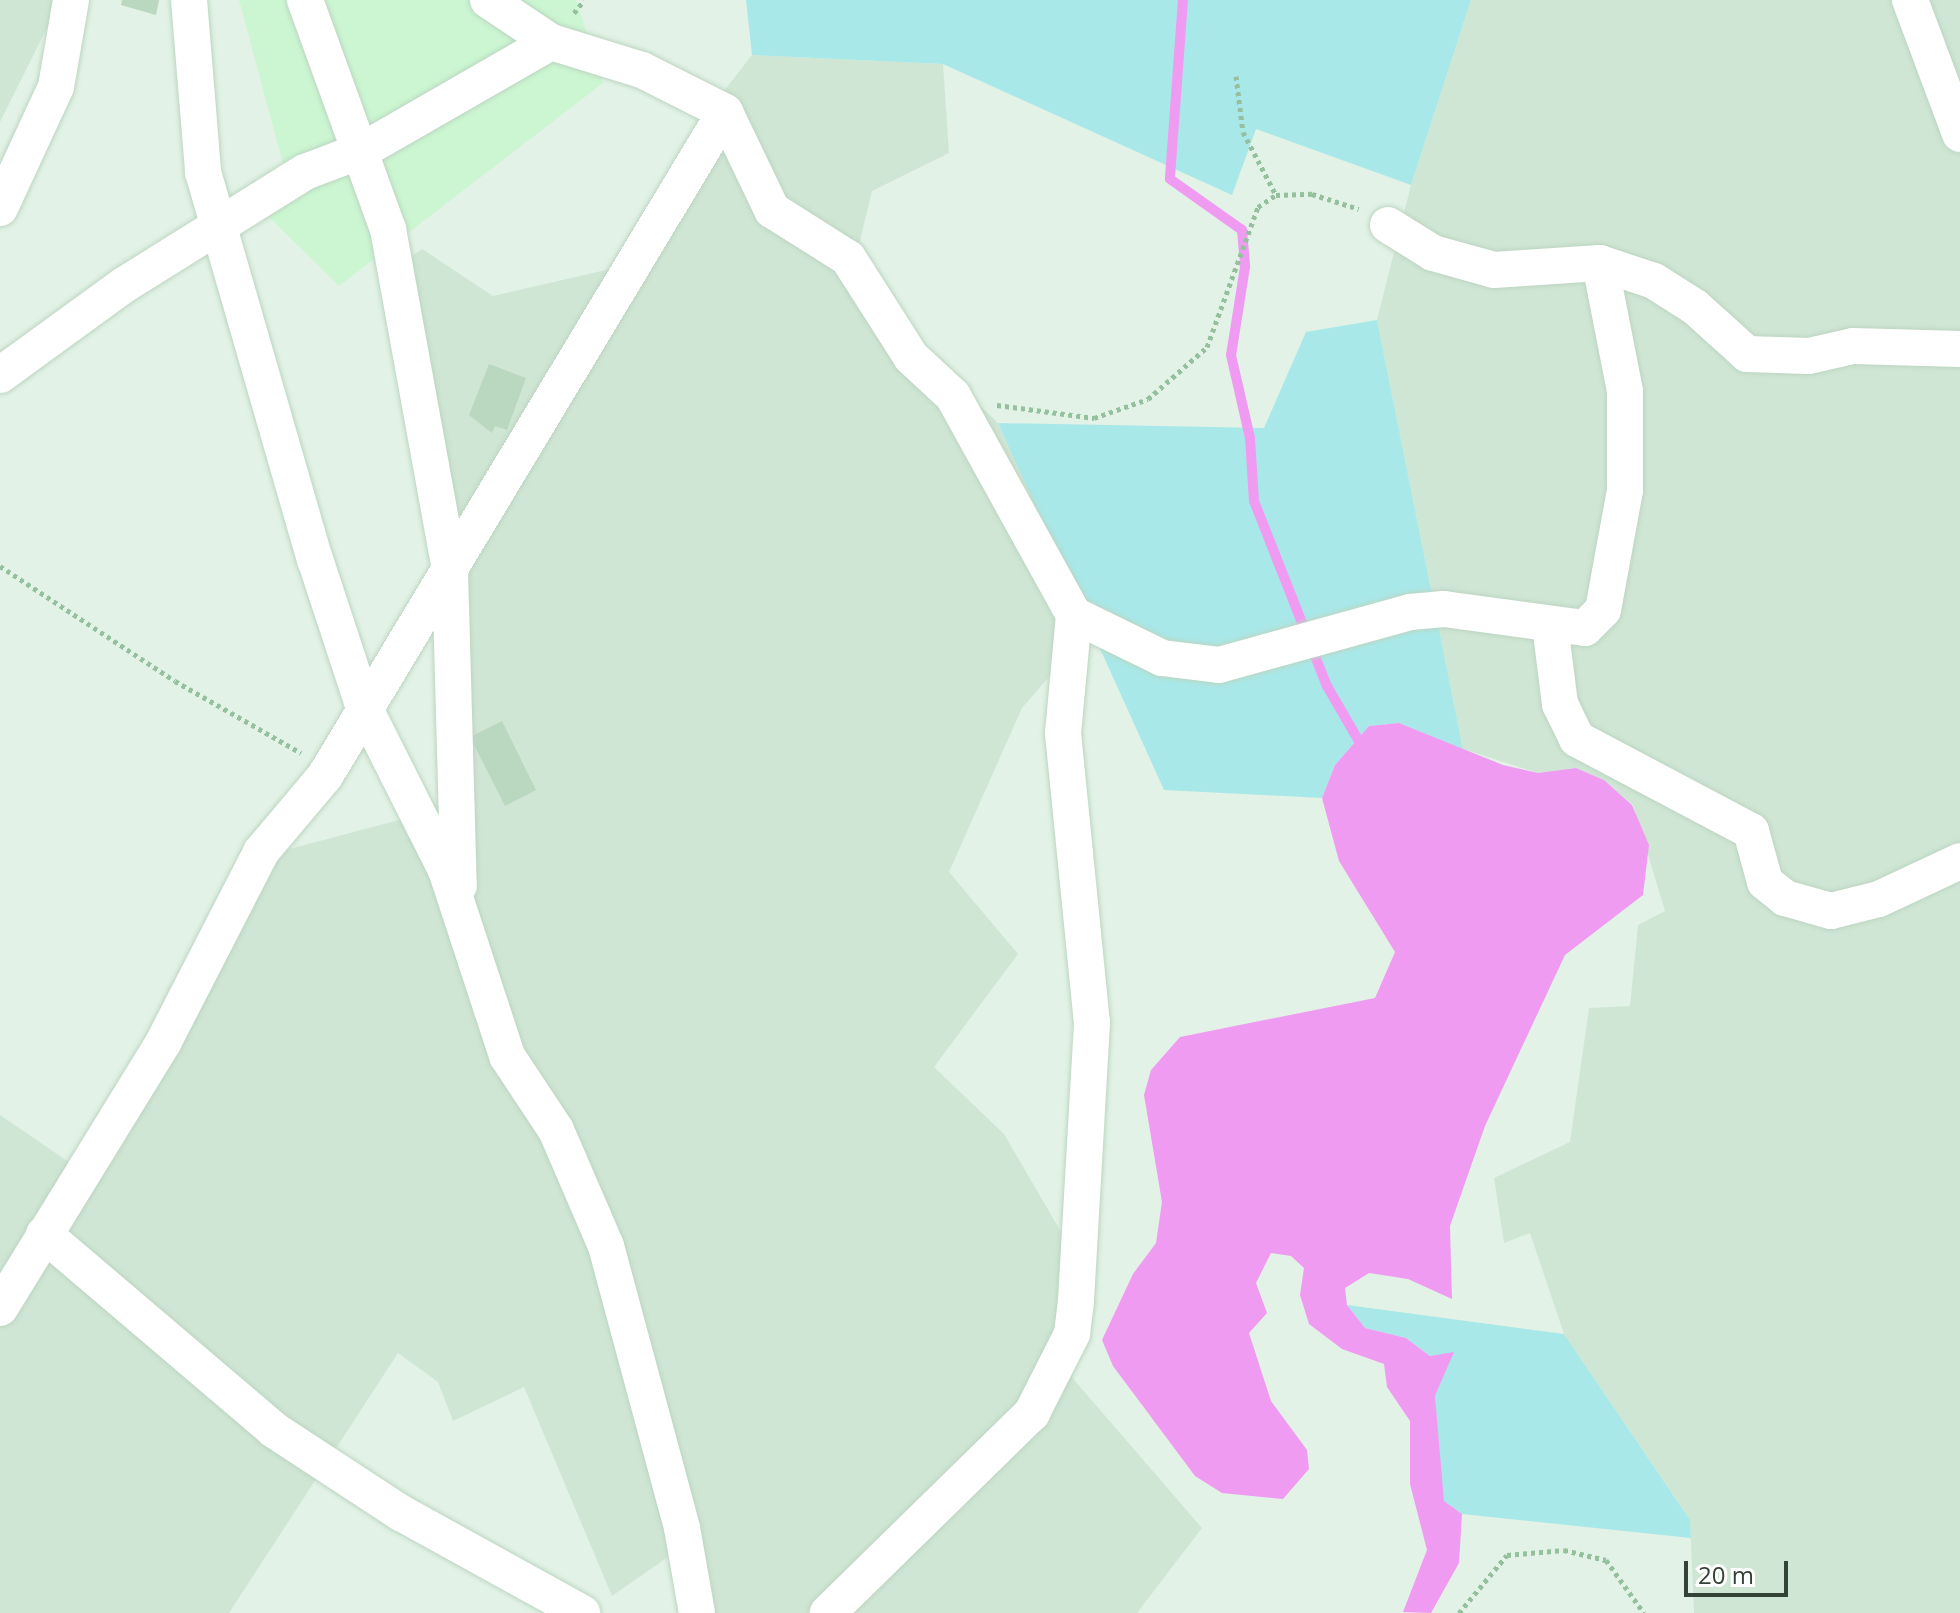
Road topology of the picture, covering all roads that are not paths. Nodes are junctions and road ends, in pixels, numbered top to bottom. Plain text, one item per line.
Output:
1 (71, 0) edge
2 (189, 0) edge
3 (305, 0) edge
4 (488, 0) edge
5 (1910, 0) edge
6 (551, 42) junction
7 (725, 112) junction
8 (1960, 134) edge
9 (363, 150) junction
10 (0, 208) edge
11 (218, 225) junction
12 (1388, 225) road end
13 (1600, 263) junction
14 (1960, 349) edge
15 (0, 375) edge
16 (450, 571) junction
17 (1074, 615) junction
18 (1550, 625) junction
19 (363, 705) junction
20 (1960, 861) edge
21 (460, 908) junction
22 (44, 1234) junction
23 (0, 1308) edge
24 (582, 1613) edge
25 (697, 1613) edge
26 (828, 1613) edge

1 - 10 street
2 - 11 street
3 - 9 street
4 - 6 street
5 - 8 street
6 - 7 street
6 - 9 street
7 - 16 street
7 - 17 street
9 - 11 street
9 - 16 street
11 - 15 street
11 - 19 street
12 - 13 street
13 - 14 street
13 - 18 street
16 - 19 street
16 - 21 street
17 - 18 street
17 - 26 street
18 - 20 street
19 - 21 street
19 - 22 street
21 - 25 street
22 - 23 street
22 - 24 street

